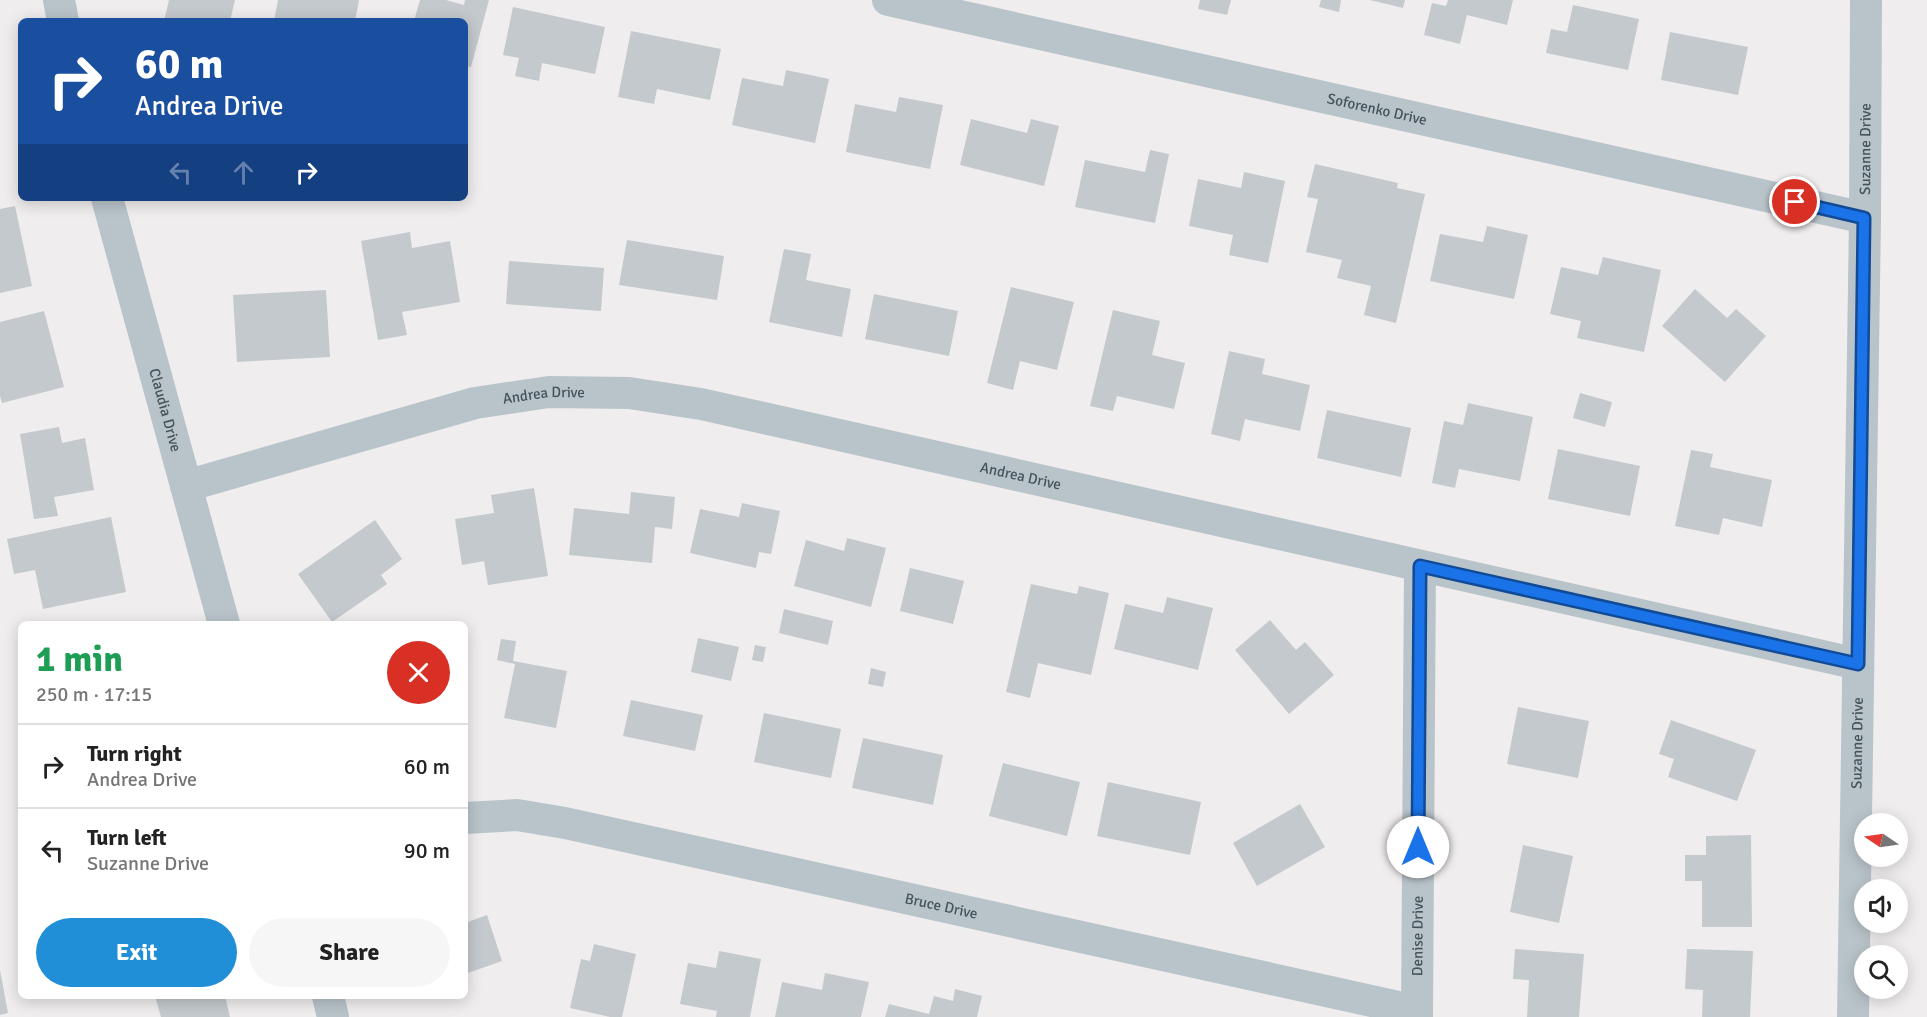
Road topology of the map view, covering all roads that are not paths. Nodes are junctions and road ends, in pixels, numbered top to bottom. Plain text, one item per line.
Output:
1 (59, 0) edge
2 (888, 0) edge
3 (1866, 0) edge
4 (62, 18) edge
5 (108, 201) edge
6 (1864, 218) junction
7 (186, 486) junction
8 (1420, 566) junction
9 (223, 621) edge
10 (1858, 664) junction
11 (468, 818) edge
12 (329, 999) edge
13 (1417, 1014) edge
14 (333, 1017) edge
15 (1853, 1017) edge

1 - 4 street
2 - 6 street, Soforenko Drive
3 - 6 street, Suzanne Drive
5 - 7 street, Claudia Drive
6 - 10 street, Suzanne Drive
7 - 8 street, Andrea Drive
7 - 9 street, Claudia Drive
8 - 10 street, Andrea Drive
8 - 13 street, Denise Drive
10 - 15 street, Suzanne Drive
11 - 13 street, Bruce Drive
12 - 14 street

